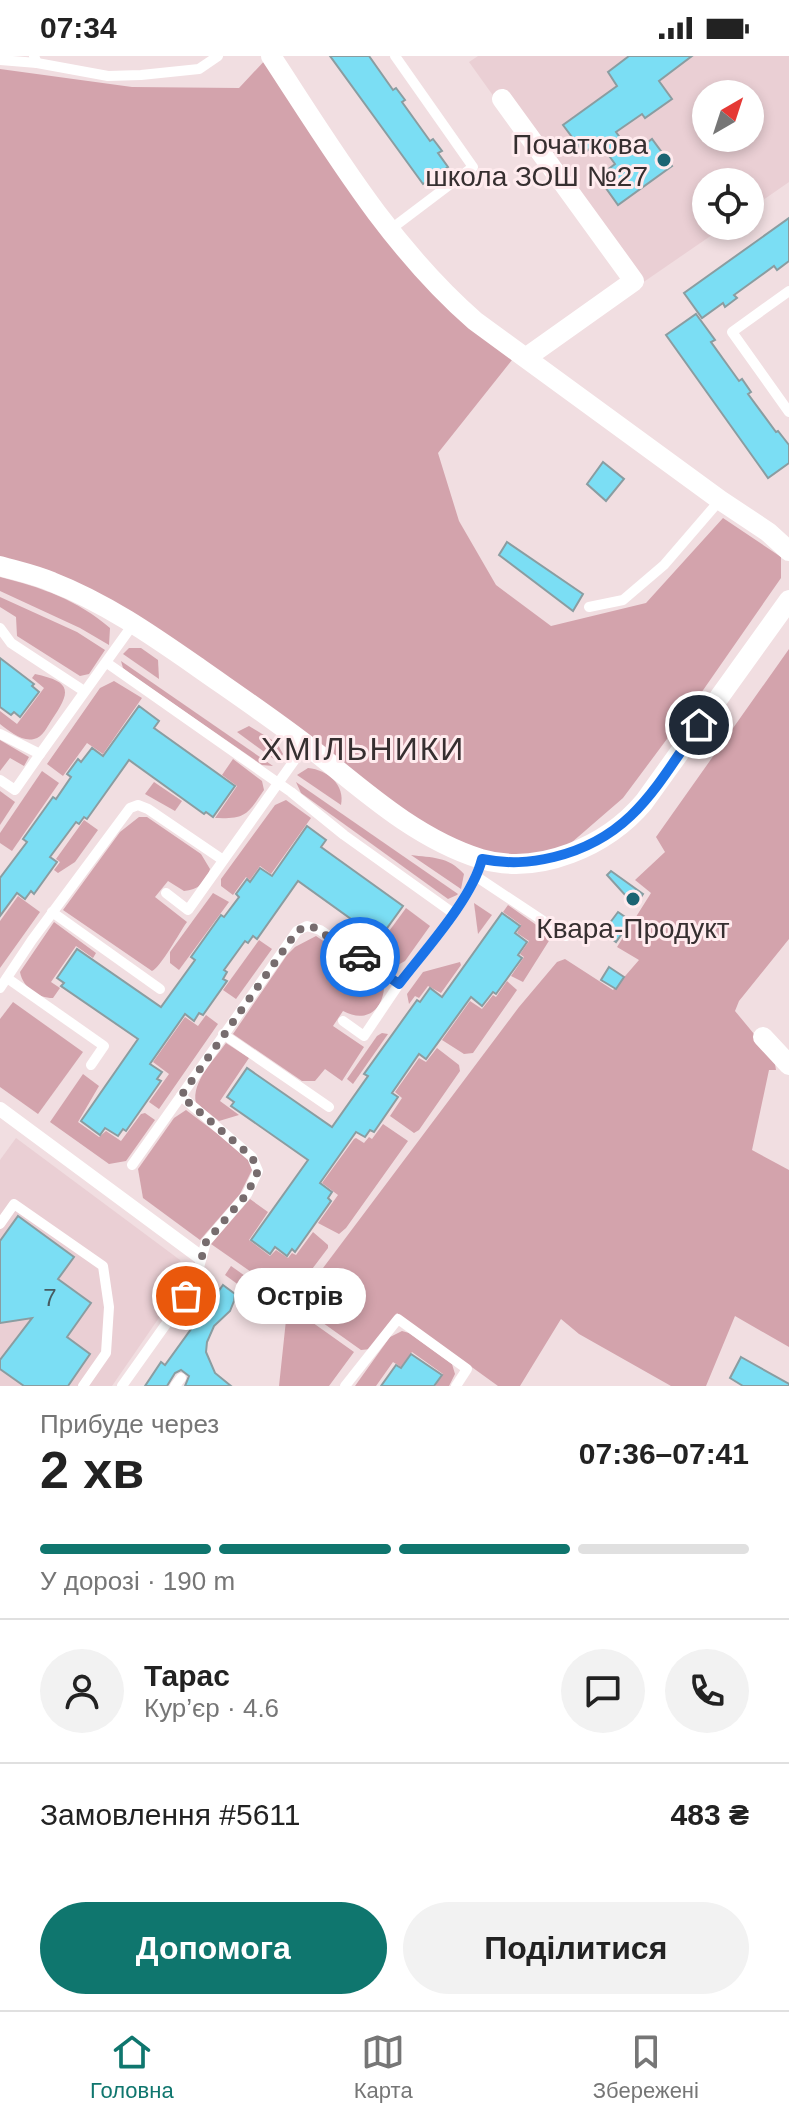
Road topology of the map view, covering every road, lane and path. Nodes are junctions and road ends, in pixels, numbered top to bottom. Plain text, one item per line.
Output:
1 (218, 56) edge
2 (271, 56) edge
3 (395, 56) edge
4 (36, 59) edge
5 (0, 60) edge
6 (502, 99) dead end
7 (391, 229) junction
8 (789, 291) edge
9 (527, 357) junction
10 (789, 412) edge
11 (720, 500) junction
12 (789, 551) edge
13 (0, 566) edge
14 (789, 600) edge
15 (589, 607) dead end
16 (134, 622) junction
17 (0, 628) edge
18 (107, 663) junction
19 (84, 691) junction
20 (0, 734) edge
21 (306, 744) junction
22 (40, 754) junction
23 (0, 780) edge
24 (278, 783) junction
25 (223, 860) junction
26 (480, 868) junction
27 (166, 893) dead end
28 (52, 912) junction
29 (453, 913) junction
30 (566, 936) dead end
31 (7, 978) junction
32 (399, 984) junction
33 (0, 988) edge
34 (160, 989) dead end
35 (343, 1021) dead end
36 (223, 1034) junction
37 (763, 1037) dead end
38 (91, 1065) dead end
39 (789, 1065) edge
40 (181, 1096) junction
41 (329, 1107) dead end
42 (0, 1109) edge
43 (132, 1165) dead end
44 (0, 1224) edge
45 (200, 1257) junction
46 (83, 1386) edge
47 (122, 1386) edge
48 (345, 1386) edge
49 (457, 1386) edge

1 - 4 lane
2 - 7 street
3 - 7 lane
4 - 5 lane
6 - 9 street
7 - 9 street
8 - 10 lane
9 - 11 street
11 - 12 street
11 - 15 lane
13 - 16 street
14 - 26 street
16 - 18 lane
16 - 21 street
17 - 19 lane
18 - 19 lane
18 - 24 lane
19 - 22 lane
20 - 22 lane
21 - 24 lane
21 - 26 street
22 - 23 lane
24 - 25 lane
24 - 29 lane
25 - 27 lane
25 - 28 lane
26 - 29 lane
26 - 30 lane
28 - 31 lane
28 - 34 lane
29 - 32 lane
31 - 33 lane
31 - 38 lane
32 - 35 lane
32 - 36 lane
36 - 40 lane
36 - 41 lane
37 - 39 street
40 - 43 lane
40 - 45 lane
42 - 45 street
44 - 46 lane
45 - 47 lane
48 - 49 lane

